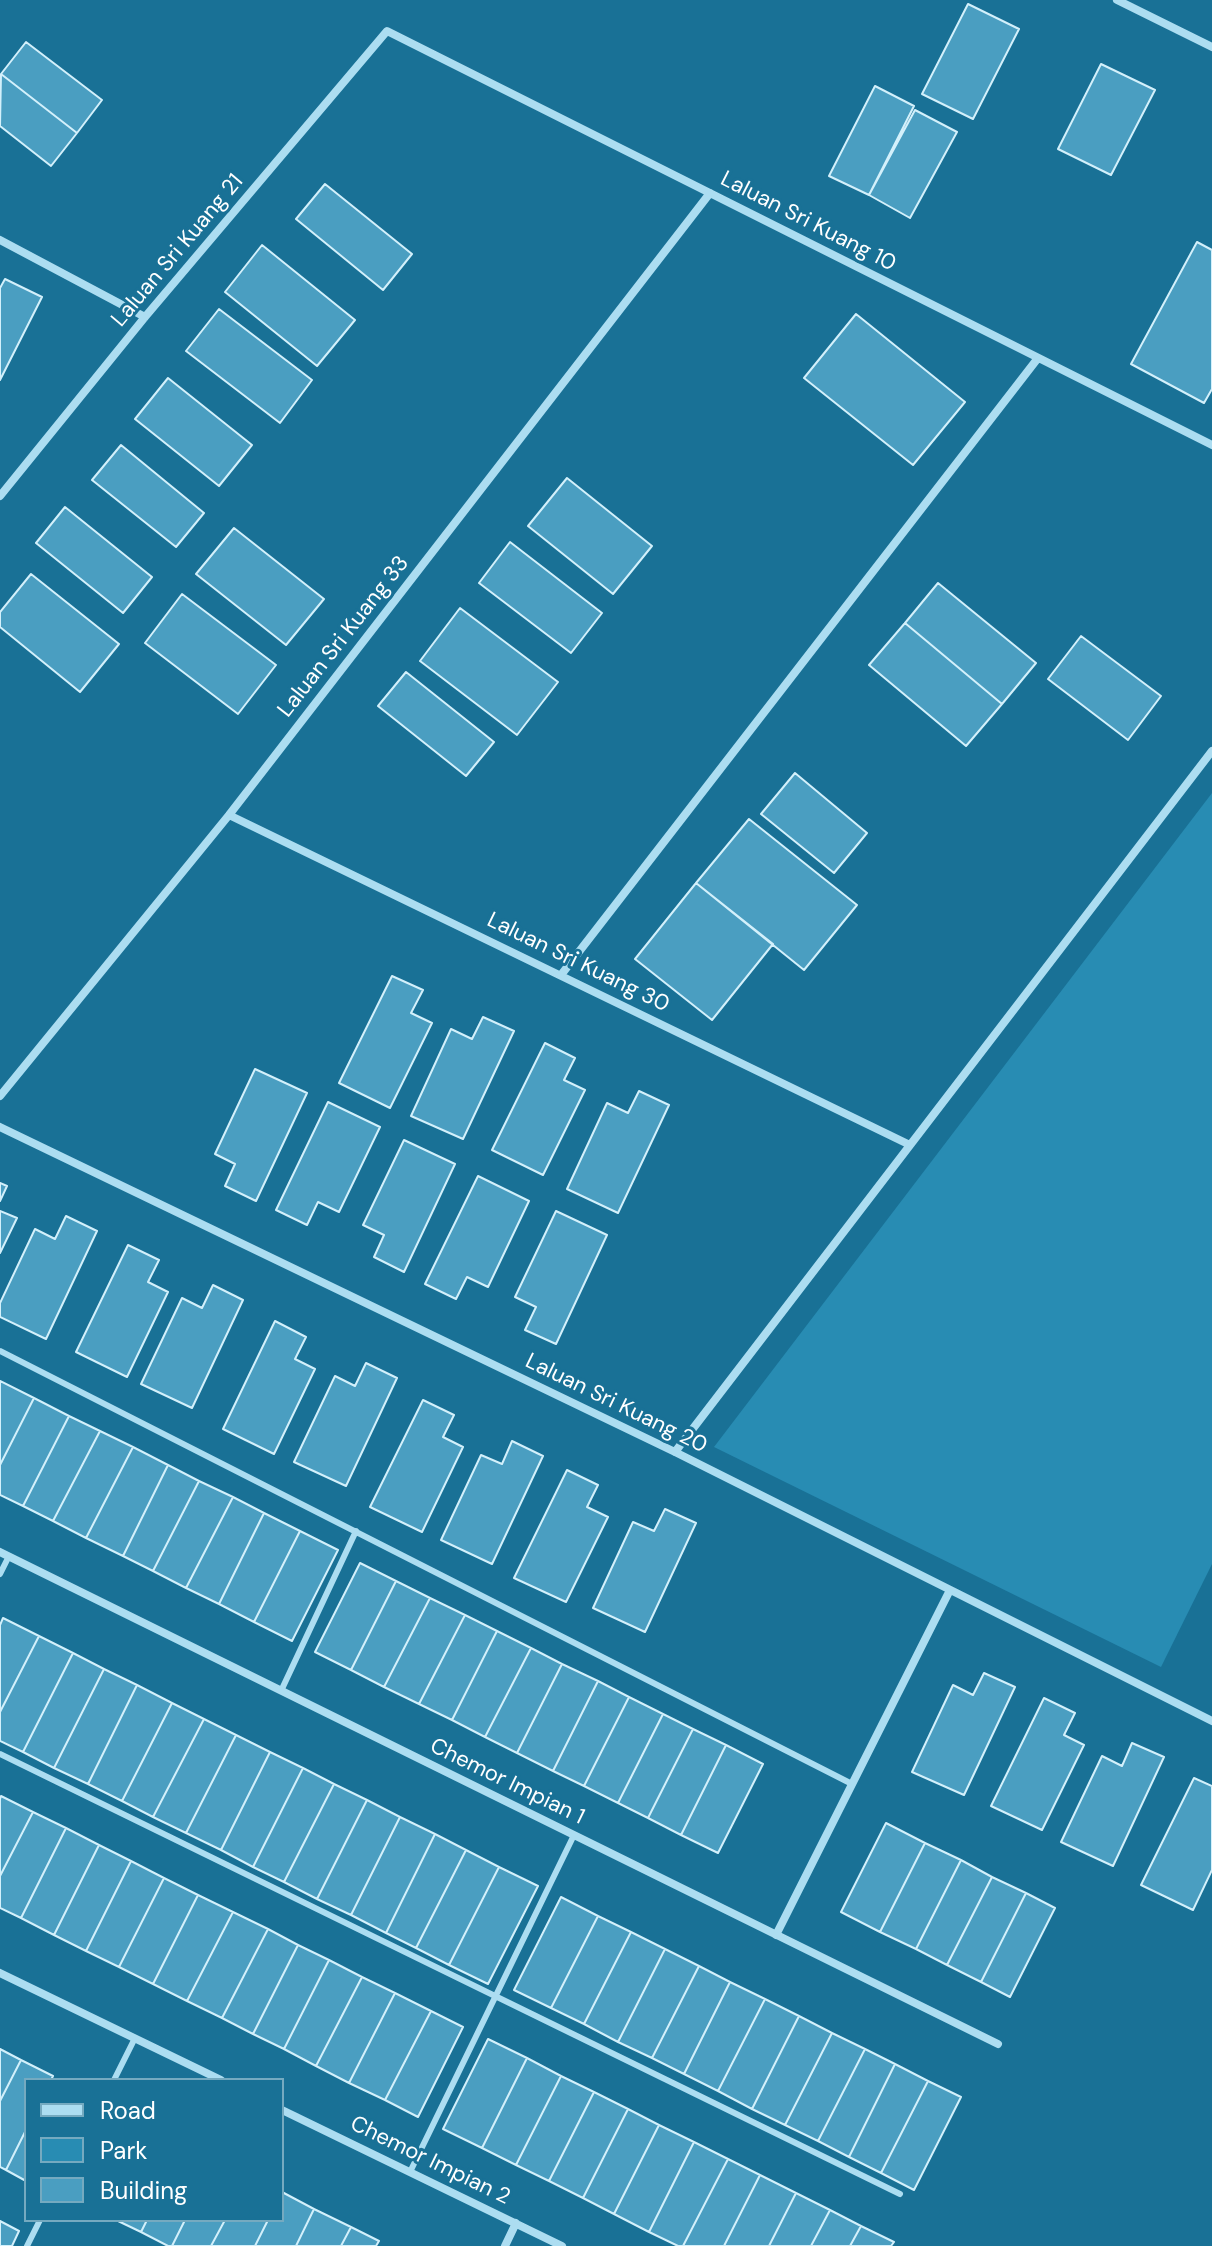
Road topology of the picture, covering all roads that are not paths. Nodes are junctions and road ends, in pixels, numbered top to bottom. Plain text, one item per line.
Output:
1 (1117, 0) edge
2 (387, 31) joint
3 (1212, 47) edge
4 (710, 193) junction
5 (0, 240) edge
6 (145, 317) junction
7 (1038, 358) junction
8 (1212, 445) edge
9 (0, 496) edge
10 (1211, 754) edge
11 (229, 815) junction
12 (561, 975) junction
13 (0, 1096) edge
14 (0, 1127) edge
15 (910, 1145) junction
16 (0, 1351) edge
17 (675, 1452) junction
18 (356, 1531) junction
19 (4, 1554) edge
20 (0, 1574) edge
21 (950, 1590) junction
22 (281, 1691) junction
23 (1212, 1721) edge
24 (0, 1754) edge
25 (852, 1784) junction
26 (574, 1835) junction
27 (776, 1935) junction
28 (0, 1973) edge
29 (496, 1996) junction
30 (135, 2038) junction
31 (998, 2044) dead end
32 (115, 2078) edge
33 (217, 2078) edge
34 (284, 2111) edge
35 (410, 2172) junction
36 (900, 2194) dead end
37 (39, 2222) edge
38 (516, 2223) junction
39 (27, 2246) edge
40 (505, 2246) edge
41 (562, 2246) edge

1 - 3 street
2 - 4 street, Laluan Sri Kuang 10
2 - 6 street, Laluan Sri Kuang 21
4 - 7 street, Laluan Sri Kuang 10
4 - 11 street, Laluan Sri Kuang 33
5 - 6 street
6 - 9 street, Laluan Sri Kuang 21
7 - 8 street, Laluan Sri Kuang 10
7 - 12 street
10 - 15 street
11 - 12 street, Laluan Sri Kuang 30
11 - 13 street, Laluan Sri Kuang 33
12 - 15 street, Laluan Sri Kuang 30
14 - 17 street, Laluan Sri Kuang 20
15 - 17 street
16 - 18 lane
17 - 21 street, Laluan Sri Kuang 20
18 - 22 lane
18 - 25 lane
19 - 20 lane
19 - 22 street, Chemor Impian 1
21 - 23 street, Laluan Sri Kuang 20
21 - 25 street
22 - 26 street, Chemor Impian 1
24 - 29 lane
25 - 27 street
26 - 27 street, Chemor Impian 1
26 - 29 lane
27 - 31 street, Chemor Impian 1
28 - 30 street
29 - 35 lane
29 - 36 lane
30 - 32 lane
30 - 33 street
34 - 35 street, Chemor Impian 2
35 - 38 street, Chemor Impian 2
37 - 39 lane
38 - 40 street
38 - 41 street, Chemor Impian 2

